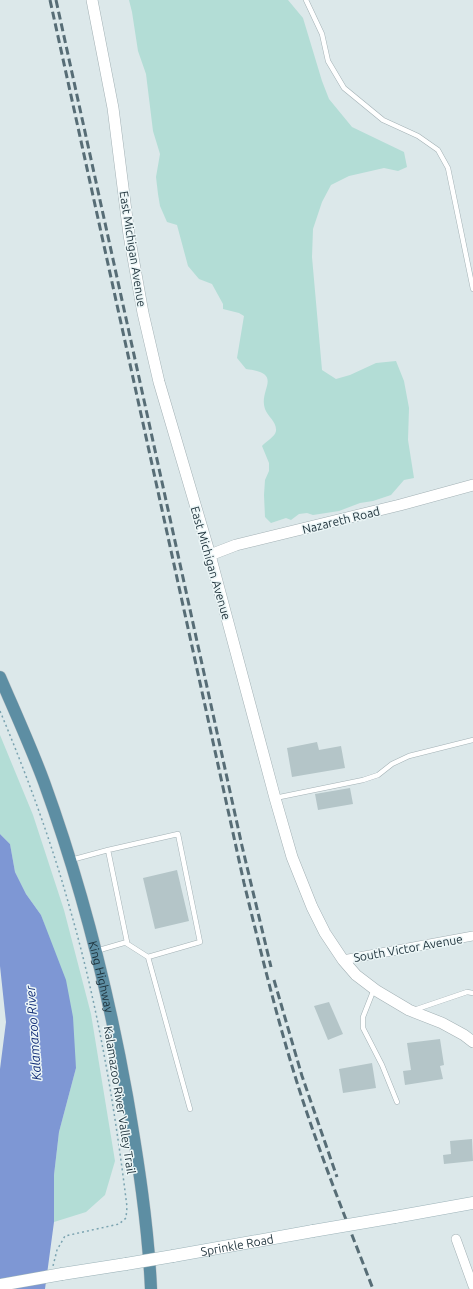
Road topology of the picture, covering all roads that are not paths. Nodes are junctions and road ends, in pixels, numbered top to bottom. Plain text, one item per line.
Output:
1 (92, 0) edge
2 (306, 0) edge
3 (473, 289) edge
4 (473, 485) edge
5 (210, 555) junction
6 (0, 677) edge
7 (473, 740) edge
8 (275, 798) junction
9 (108, 850) junction
10 (70, 860) junction
11 (473, 936) edge
12 (126, 943) junction
13 (95, 951) junction
14 (148, 957) junction
15 (343, 960) junction
16 (374, 989) junction
17 (473, 993) edge
18 (410, 1011) junction
19 (473, 1042) edge
20 (397, 1102) dead end
21 (190, 1109) dead end
22 (473, 1203) edge
23 (456, 1239) dead end
24 (0, 1285) edge
25 (473, 1286) edge
26 (151, 1289) edge

1 - 5 street, East Michigan Avenue
2 - 3 lane
4 - 5 street, Nazareth Road
5 - 8 street, East Michigan Avenue
6 - 10 main road, King Highway
7 - 8 lane
8 - 15 street, East Michigan Avenue
9 - 10 lane
9 - 12 lane
9 - 14 lane
10 - 13 main road, King Highway
11 - 15 street, South Victor Avenue
12 - 13 lane
12 - 14 lane
13 - 26 main road, King Highway
14 - 21 lane
15 - 16 street, East Michigan Avenue
16 - 18 street, East Michigan Avenue
16 - 20 lane
17 - 18 lane
18 - 19 street, East Michigan Avenue
22 - 24 main road, Sprinkle Road, bridge
23 - 25 street

